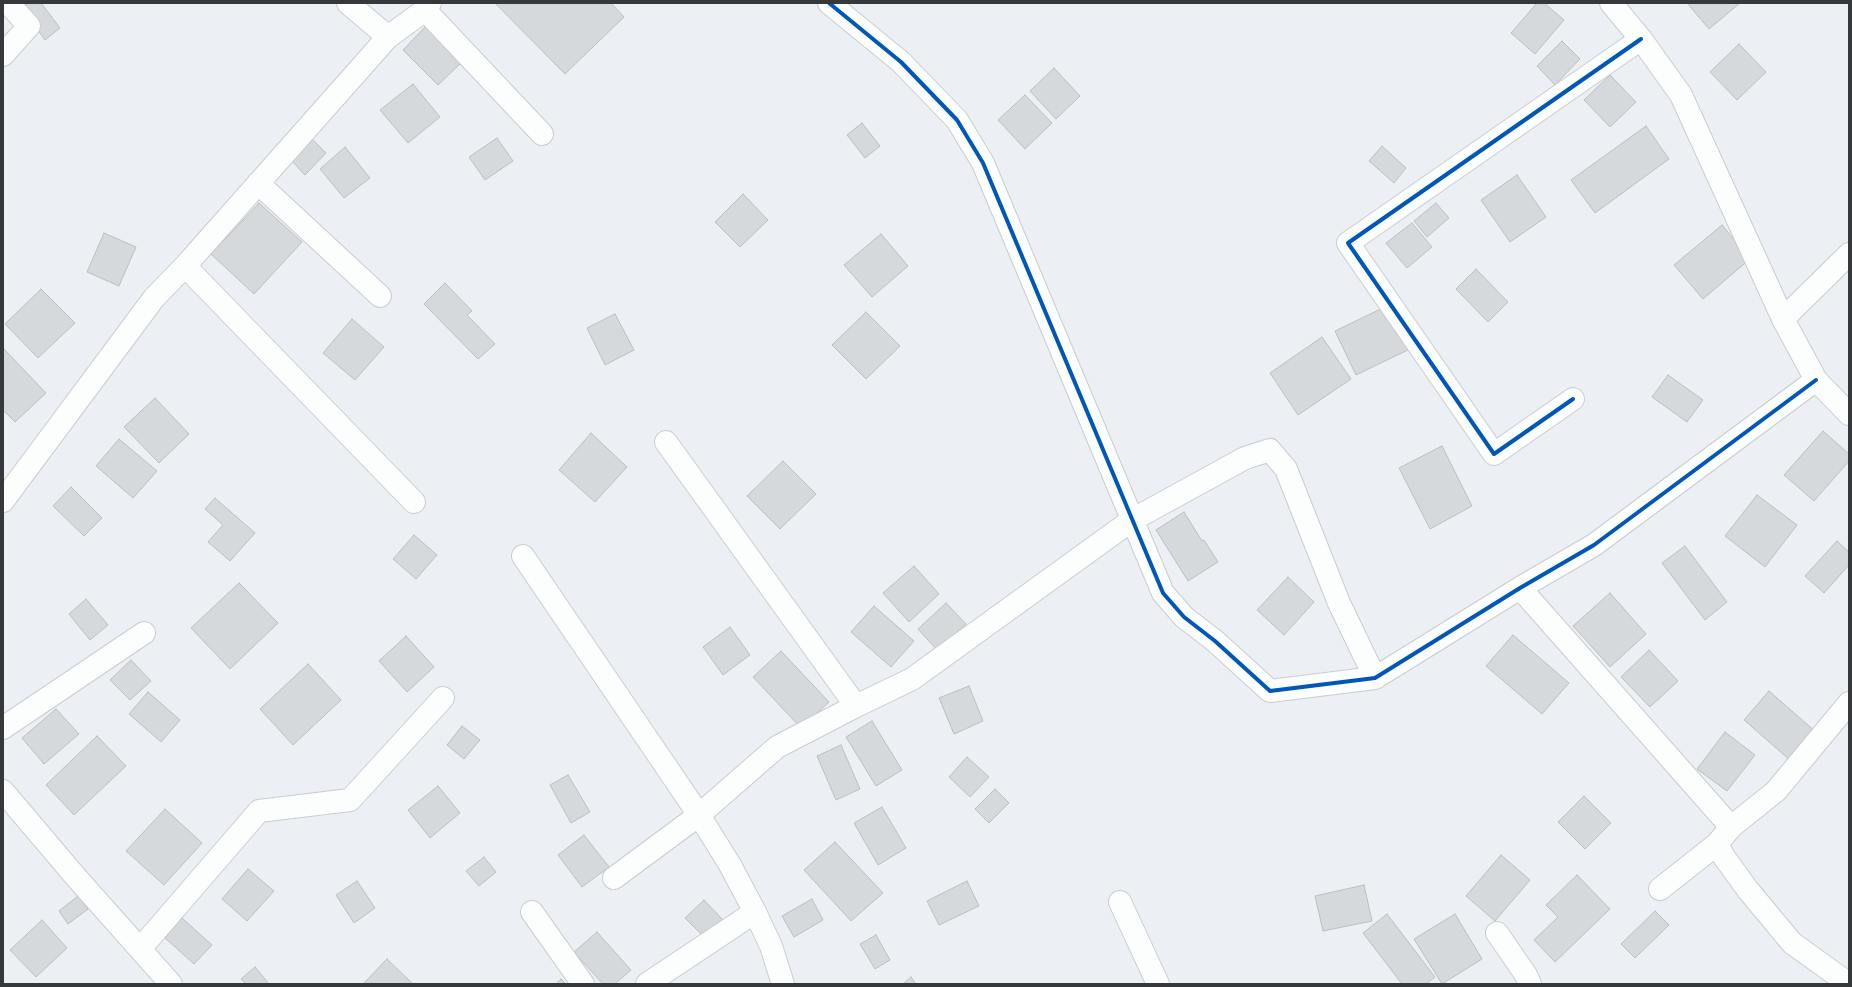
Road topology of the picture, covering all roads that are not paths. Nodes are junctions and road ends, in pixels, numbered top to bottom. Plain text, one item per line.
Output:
1 (8, 3) edge
2 (348, 3) edge
3 (829, 3) edge
4 (1611, 3) edge
5 (427, 7) edge
6 (388, 37) junction
7 (1641, 39) junction
8 (3, 54) edge
9 (542, 134) dead end
10 (258, 183) junction
11 (1849, 254) edge
12 (185, 266) junction
13 (380, 296) dead end
14 (1783, 319) junction
15 (1816, 380) junction
16 (1573, 399) dead end
17 (1849, 414) edge
18 (666, 442) dead end
19 (3, 501) edge
20 (414, 502) dead end
21 (1132, 520) junction
22 (523, 556) dead end
23 (1520, 588) junction
24 (144, 633) dead end
25 (1375, 678) junction
26 (443, 698) dead end
27 (1849, 703) edge
28 (856, 706) junction
29 (3, 728) edge
30 (3, 791) edge
31 (699, 815) junction
32 (1731, 827) junction
33 (1717, 844) junction
34 (614, 878) dead end
35 (1660, 889) dead end
36 (1120, 902) dead end
37 (532, 912) dead end
38 (755, 912) junction
39 (1497, 932) dead end
40 (140, 949) junction
41 (170, 984) edge
42 (583, 984) edge
43 (647, 984) edge
44 (783, 984) edge
45 (1158, 984) edge
46 (1530, 984) edge
47 (1849, 984) edge

1 - 8 street
2 - 6 street
3 - 21 street
4 - 7 street
5 - 6 street
5 - 9 street
6 - 10 street
7 - 14 street
7 - 16 street
10 - 12 street
10 - 13 street
11 - 14 street
12 - 19 street
12 - 20 street
14 - 15 street
15 - 17 street
15 - 23 street
18 - 28 street
21 - 25 street
21 - 25 street
21 - 28 street
22 - 31 street
23 - 25 street
23 - 32 street
24 - 29 street
26 - 40 street
27 - 32 street
28 - 31 street
30 - 40 street
31 - 34 street
31 - 38 street
32 - 33 street
33 - 35 street
33 - 47 street
36 - 45 street
37 - 42 street
38 - 43 street
38 - 44 street
39 - 46 street
40 - 41 street

